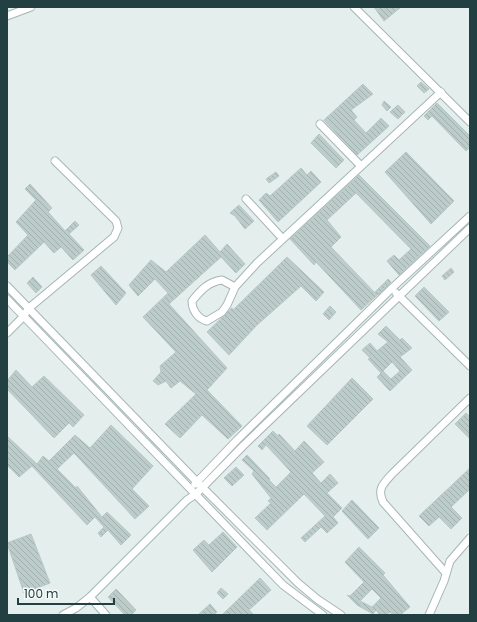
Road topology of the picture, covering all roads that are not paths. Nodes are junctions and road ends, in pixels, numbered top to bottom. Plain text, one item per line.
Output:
1 (31, 7) edge
2 (354, 7) edge
3 (7, 16) edge
4 (441, 92) junction
5 (470, 122) edge
6 (320, 124) dead end
7 (55, 161) dead end
8 (360, 165) junction
9 (246, 199) dead end
10 (470, 216) edge
11 (470, 228) edge
12 (282, 238) junction
13 (437, 246) junction
14 (443, 252) junction
15 (7, 286) edge
16 (235, 287) junction
17 (391, 289) junction
18 (399, 296) junction
19 (7, 299) edge
20 (29, 308) junction
21 (23, 317) junction
22 (7, 333) edge
23 (317, 363) junction
24 (470, 366) edge
25 (323, 368) junction
26 (470, 398) edge
27 (270, 408) junction
28 (276, 415) junction
29 (237, 440) junction
30 (242, 446) junction
31 (200, 485) junction
32 (194, 491) junction
33 (470, 538) edge
34 (446, 572) junction
35 (90, 597) junction
36 (63, 615) edge
37 (106, 615) edge
38 (323, 615) edge
39 (341, 615) edge
40 (429, 615) edge

1 - 3 street
2 - 4 street
4 - 5 street
4 - 8 street
6 - 8 street
7 - 20 street
8 - 12 street
9 - 12 street
10 - 13 street
11 - 14 street
12 - 16 street
13 - 14 street
13 - 17 street
14 - 18 street
15 - 20 street
16 - 16 street
17 - 18 street
17 - 23 street
18 - 24 street
18 - 25 street
19 - 21 street
20 - 21 street
20 - 31 street
21 - 22 street
21 - 32 street
23 - 25 street
23 - 27 street
25 - 28 street
26 - 34 street
27 - 28 street
27 - 29 street
28 - 30 street
29 - 30 street
29 - 31 street
30 - 31 street
31 - 32 street
31 - 39 street
32 - 35 street
32 - 38 street
33 - 34 street
34 - 40 street
35 - 36 street
35 - 37 street

